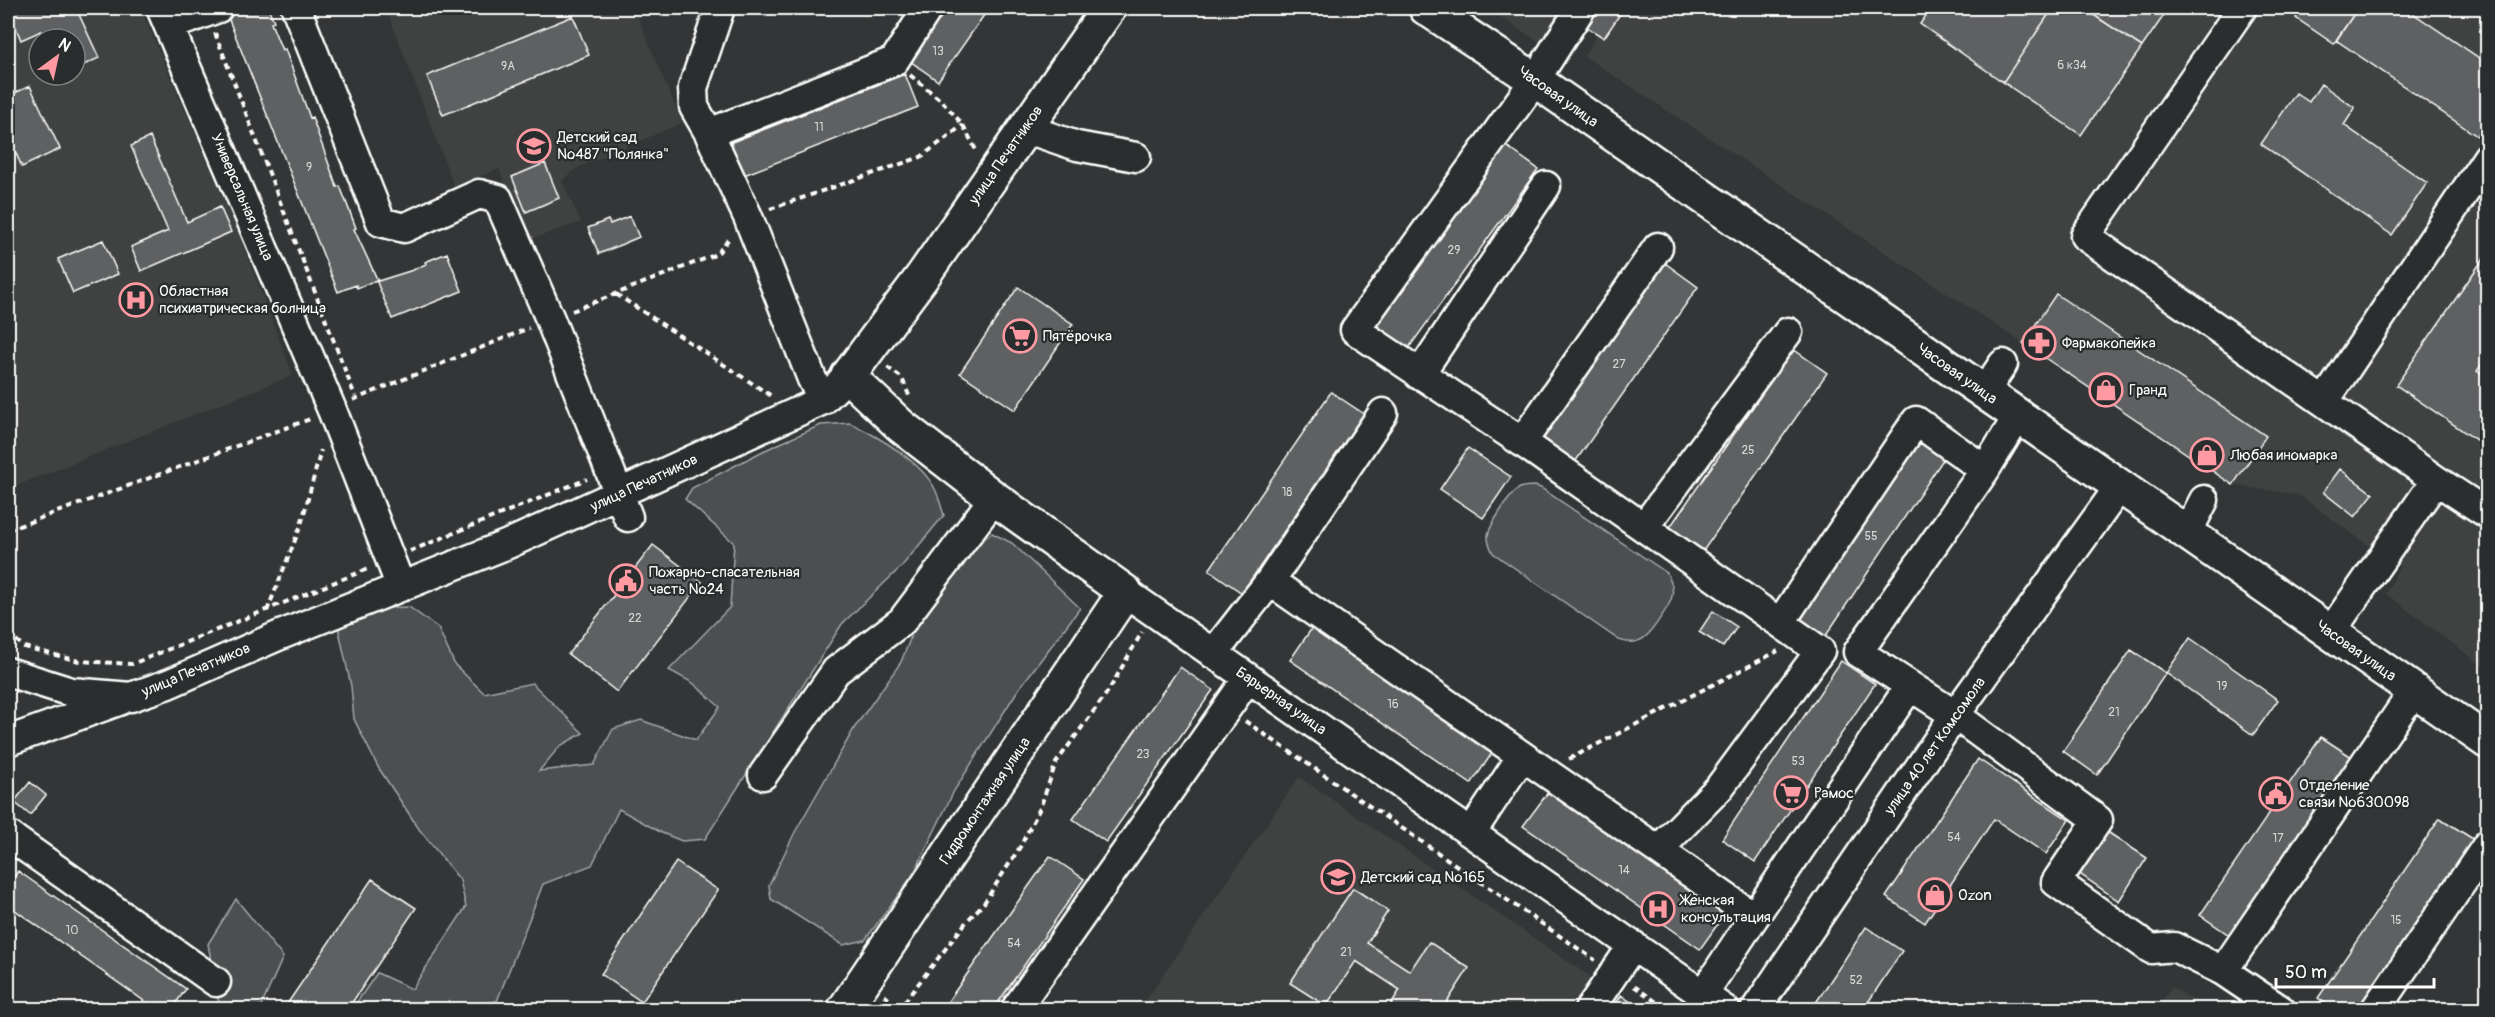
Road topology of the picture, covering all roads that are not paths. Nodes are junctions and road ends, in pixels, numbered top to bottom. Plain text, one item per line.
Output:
1 (296, 8) edge
2 (720, 8) edge
3 (928, 8) edge
4 (1109, 8) edge
5 (1426, 8) edge
6 (1581, 8) edge
7 (2242, 8) edge
8 (212, 10) edge
9 (165, 17) edge
10 (1535, 80) junction
11 (1024, 128) junction
12 (709, 134) junction
13 (2487, 157) edge
14 (1136, 158) dead end
15 (1546, 186) dead end
16 (1658, 247) dead end
17 (1788, 332) dead end
18 (858, 364) junction
19 (2003, 364) dead end
20 (1419, 375) junction
21 (1984, 392) junction
22 (823, 400) junction
23 (2325, 402) junction
24 (1383, 413) dead end
25 (2018, 416) junction
26 (1522, 442) junction
27 (1985, 470) junction
28 (2436, 480) junction
29 (2120, 486) junction
30 (994, 498) junction
31 (2204, 500) dead end
32 (623, 506) junction
33 (2487, 514) edge
34 (1644, 527) junction
35 (2187, 533) junction
36 (1270, 581) junction
37 (401, 587) junction
38 (1125, 592) junction
39 (1791, 631) junction
40 (2330, 633) junction
41 (1213, 654) junction
42 (8, 672) edge
43 (1248, 678) junction
44 (1910, 686) junction
45 (2414, 691) junction
46 (131, 697) junction
47 (1955, 715) junction
48 (8, 741) edge
49 (2487, 742) edge
50 (1533, 763) junction
51 (763, 775) dead end
52 (1471, 833) junction
53 (8, 835) edge
54 (2487, 844) edge
55 (1658, 850) junction
56 (1754, 917) junction
57 (1633, 945) junction
58 (2223, 971) junction
59 (216, 982) dead end
60 (1714, 1002) edge
61 (844, 1010) edge
62 (1015, 1010) edge
63 (1589, 1010) edge
64 (1755, 1010) edge
65 (2281, 1010) edge
66 (2374, 1010) edge

1 - 32 street
2 - 12 street
3 - 12 street
4 - 11 main road, улица Печатников
5 - 10 main road, Часовая улица
6 - 10 street
7 - 23 street
8 - 9 street
9 - 37 street, Универсальная улица
10 - 20 street
10 - 21 main road, Часовая улица
11 - 14 street
11 - 18 main road, улица Печатников
12 - 22 street
13 - 23 street
15 - 20 street
16 - 26 street
17 - 34 street
18 - 22 street, улица Печатников
18 - 30 main road, Барьерная улица
19 - 21 street
20 - 26 street
21 - 25 main road, Часовая улица
22 - 32 street, улица Печатников
23 - 28 street
24 - 36 street
25 - 27 street
25 - 29 main road, Часовая улица
26 - 34 street
27 - 39 street
27 - 44 street
28 - 33 street
28 - 40 street
29 - 35 main road, Часовая улица
29 - 47 street, улица 40 лет Комсомола
30 - 38 main road, Барьерная улица
30 - 51 street
31 - 35 street
32 - 37 street, улица Печатников
34 - 39 street
35 - 40 main road, Часовая улица
36 - 41 street
36 - 50 street
37 - 46 street, улица Печатников
38 - 41 street, Барьерная улица
38 - 61 main road, Гидромонтажная улица
39 - 55 street
40 - 45 main road, Часовая улица
41 - 43 street, Барьерная улица
42 - 46 street, улица Печатников
43 - 52 street, Барьерная улица
43 - 62 street
44 - 47 street
44 - 56 street
45 - 49 main road, Часовая улица
45 - 58 street
46 - 48 street
47 - 58 street
47 - 64 street, улица 40 лет Комсомола
50 - 52 street
50 - 55 street
52 - 57 street, Барьерная улица
53 - 59 street
54 - 66 street
55 - 56 street
56 - 60 street
57 - 60 street, Барьерная улица
57 - 63 street
58 - 65 street

